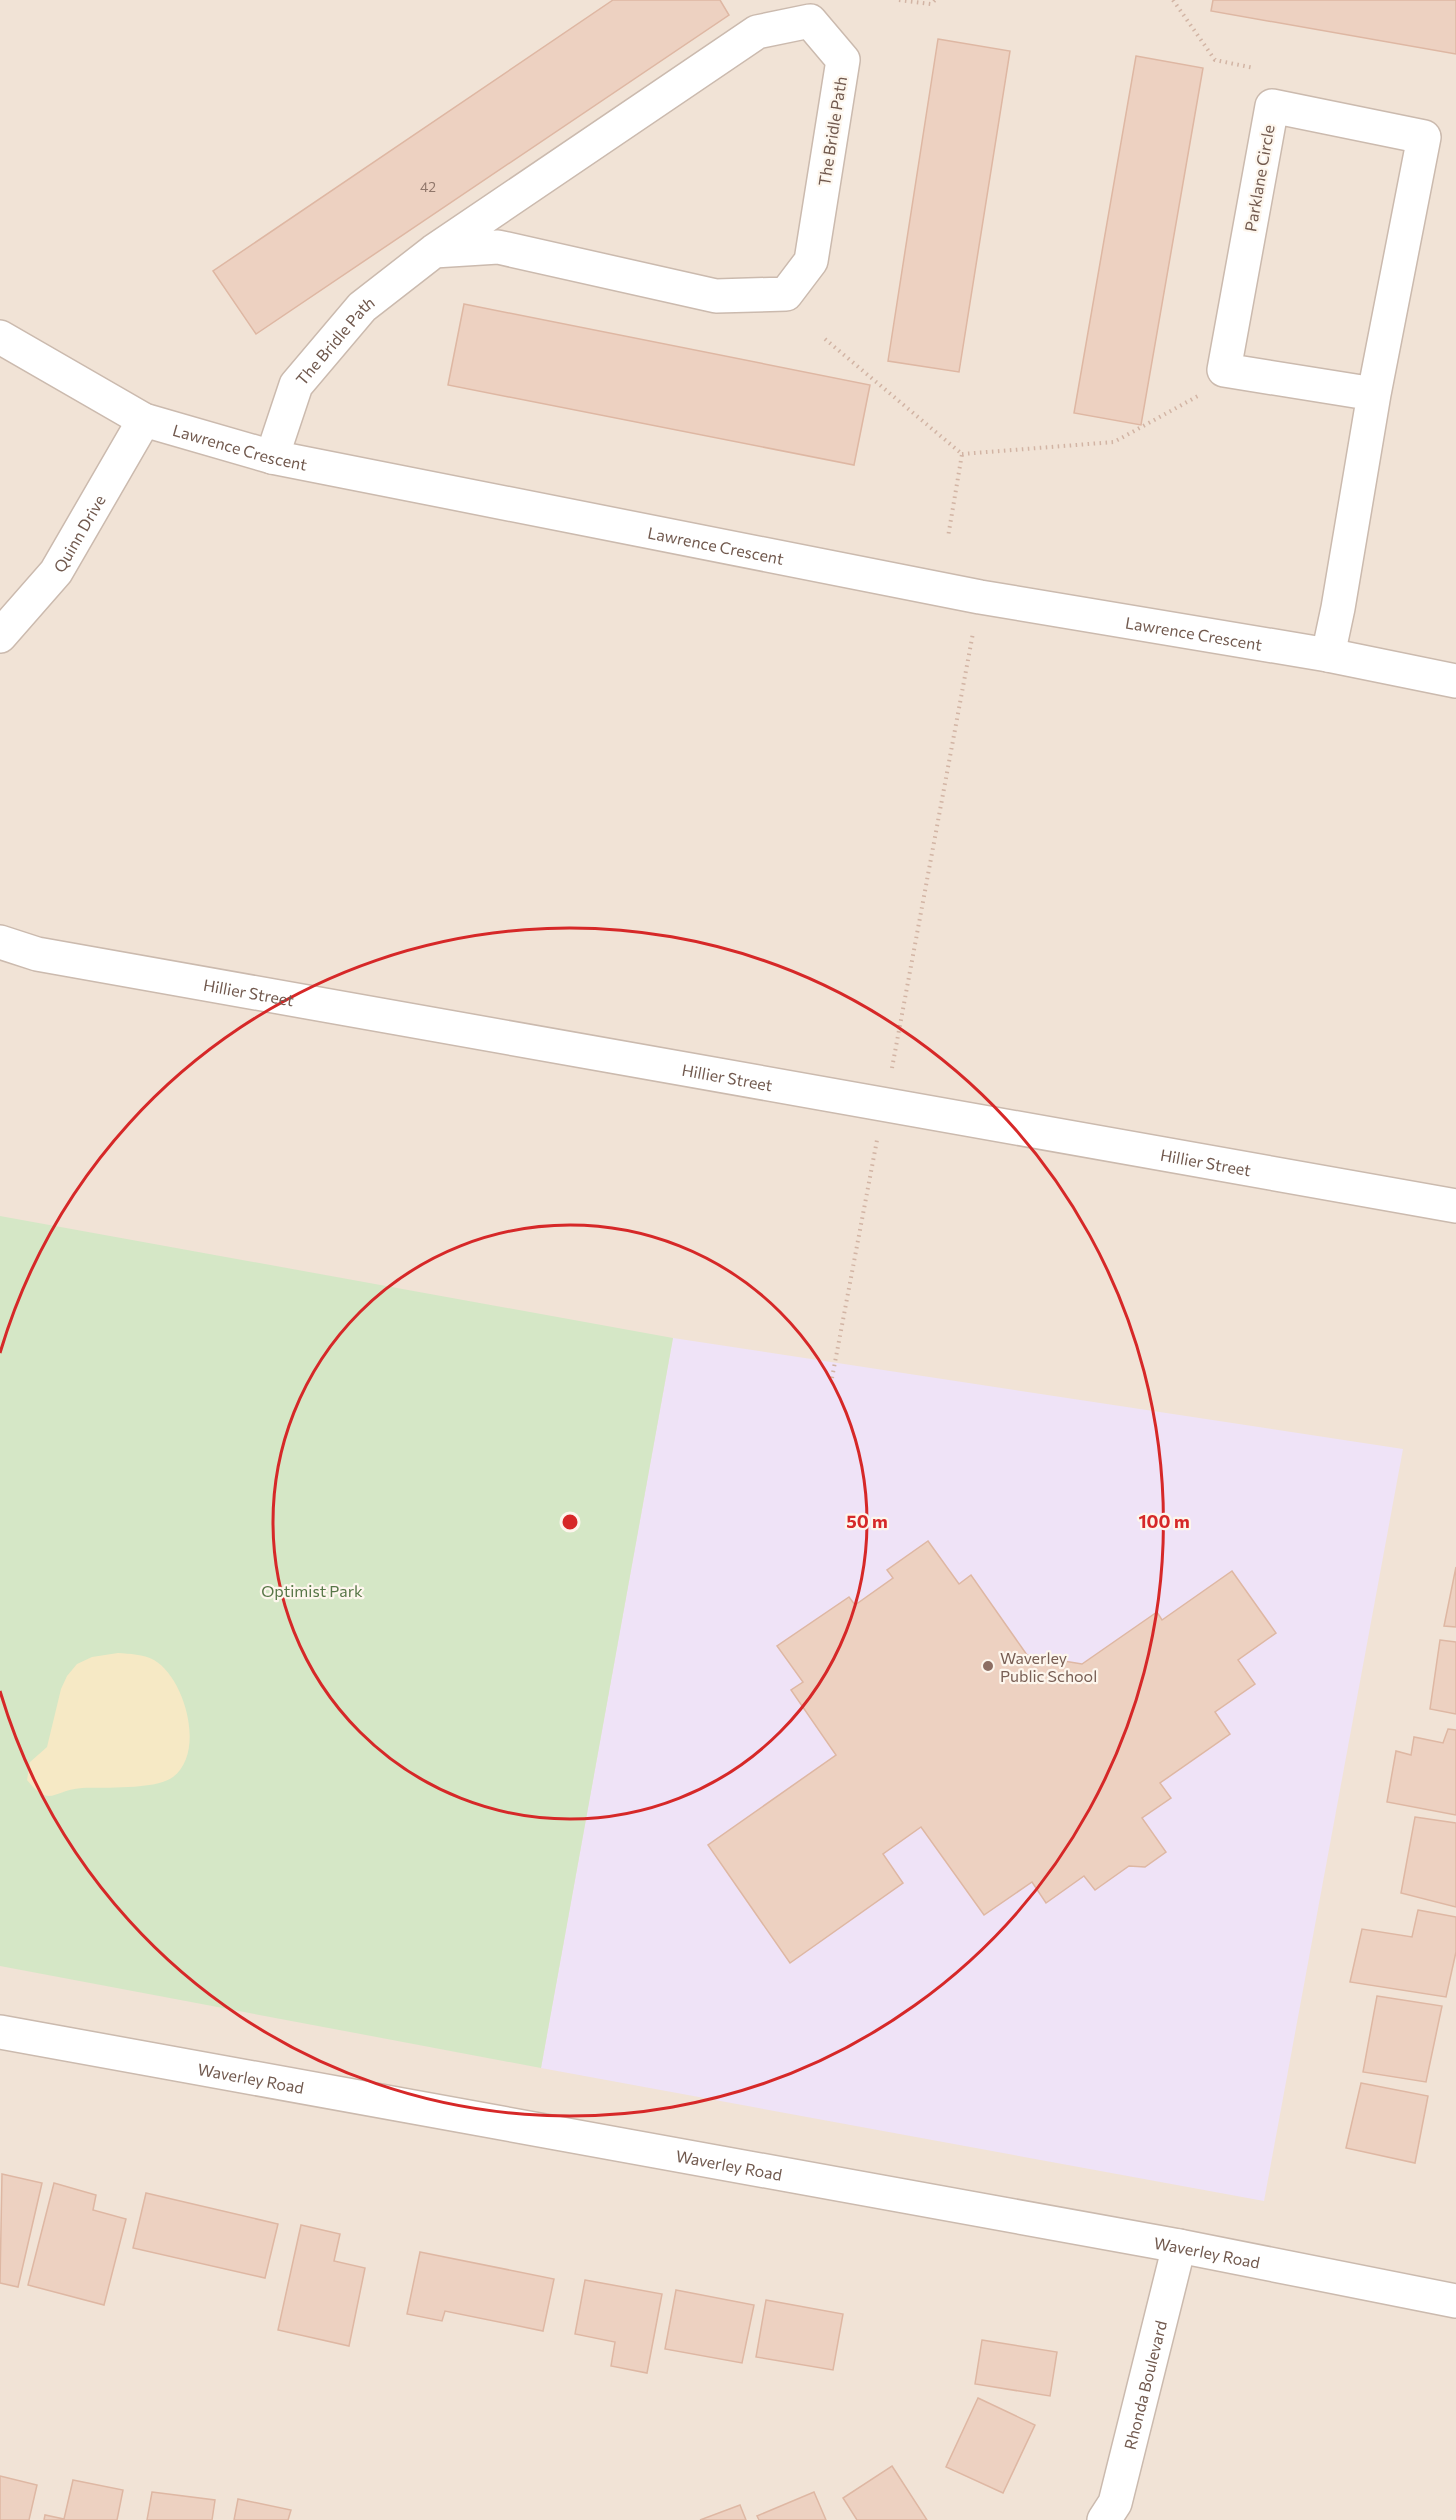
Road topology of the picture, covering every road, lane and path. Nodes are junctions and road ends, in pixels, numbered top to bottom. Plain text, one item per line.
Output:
1 (899, 0) edge
2 (935, 0) edge
3 (1173, 0) edge
4 (1254, 68) dead end
5 (434, 251) junction
6 (0, 336) edge
7 (825, 339) dead end
8 (1374, 394) junction
9 (1198, 396) dead end
10 (144, 420) junction
11 (962, 454) junction
12 (272, 457) junction
13 (948, 537) dead end
14 (980, 597) junction
15 (0, 636) edge
16 (1328, 655) junction
17 (1456, 681) edge
18 (0, 942) edge
19 (885, 1106) junction
20 (1456, 1206) edge
21 (832, 1378) dead end
22 (0, 2032) edge
23 (1179, 2246) junction
24 (1456, 2301) edge
25 (1104, 2520) edge

1 - 2 path
3 - 4 path
5 - 5 street, The Bridle Path
5 - 12 street, The Bridle Path
6 - 10 street, Lawrence Crescent
7 - 11 path
8 - 8 street, Parklane Circle
8 - 16 street, Parklane Circle
9 - 11 path
10 - 12 street, Lawrence Crescent
10 - 15 street, Quinn Drive
11 - 13 path
12 - 14 street, Lawrence Crescent
14 - 16 street, Lawrence Crescent
14 - 19 path
16 - 17 street, Lawrence Crescent
18 - 19 street, Hillier Street
19 - 20 street, Hillier Street
19 - 21 path
22 - 23 street, Waverley Road
23 - 24 street, Waverley Road
23 - 25 street, Rhonda Boulevard

